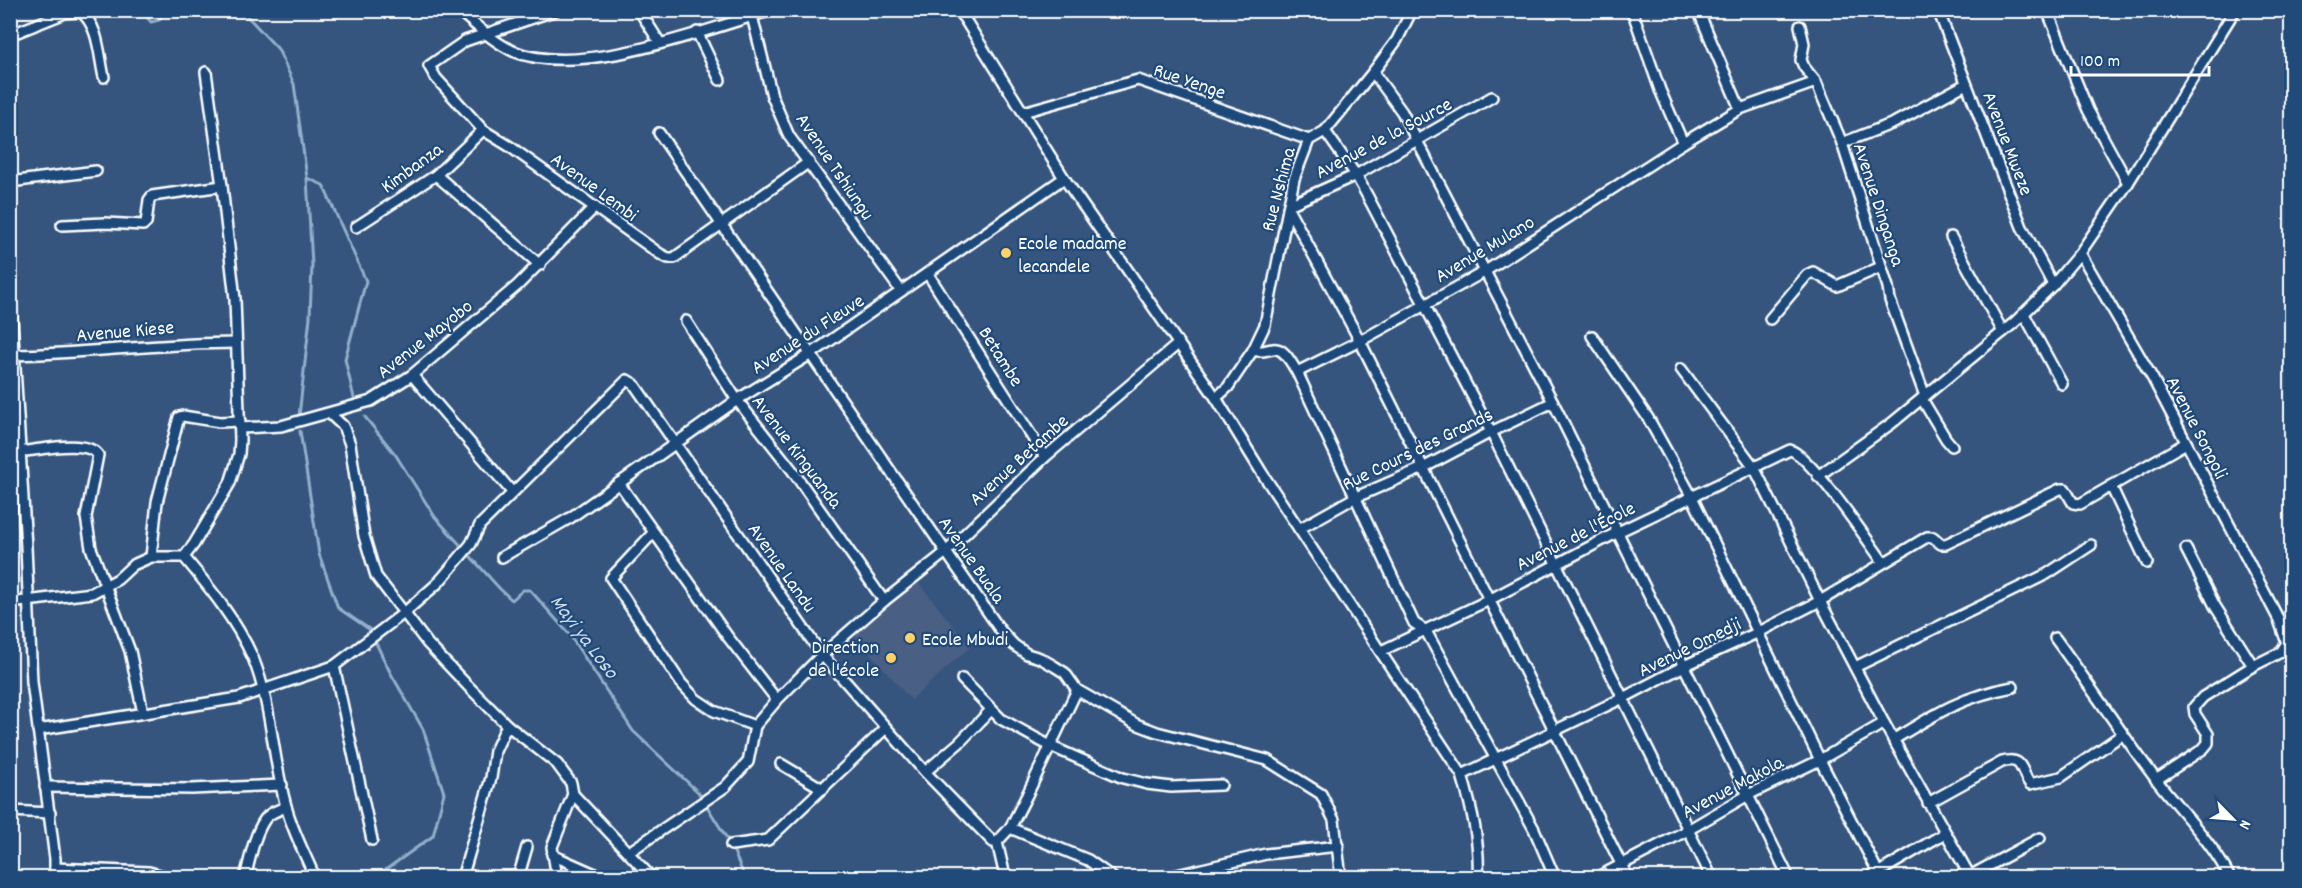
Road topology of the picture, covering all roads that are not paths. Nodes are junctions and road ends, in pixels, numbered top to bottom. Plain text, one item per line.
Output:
1 (458, 10) edge
2 (556, 10) edge
3 (639, 10) edge
4 (772, 10) edge
5 (976, 10) edge
6 (1412, 10) edge
7 (1698, 10) edge
8 (1938, 10) edge
9 (2047, 10) edge
10 (2235, 10) edge
11 (961, 13) edge
12 (752, 16) junction
13 (1634, 16) dead end
14 (1800, 26) dead end
15 (697, 32) junction
16 (485, 33) junction
17 (10, 34) edge
18 (660, 43) junction
19 (206, 72) dead end
20 (1373, 72) junction
21 (104, 77) dead end
22 (720, 80) dead end
23 (1816, 82) junction
24 (1966, 84) junction
25 (1492, 98) dead end
26 (1740, 109) junction
27 (1023, 112) junction
28 (483, 130) junction
29 (1325, 131) junction
30 (659, 133) dead end
31 (1309, 140) junction
32 (1417, 141) junction
33 (1683, 143) junction
34 (1842, 143) junction
35 (809, 162) junction
36 (96, 171) dead end
37 (436, 175) junction
38 (1356, 175) junction
39 (1064, 178) junction
40 (10, 182) edge
41 (2128, 183) junction
42 (222, 186) junction
43 (1288, 206) junction
44 (595, 207) junction
45 (722, 224) junction
46 (62, 225) dead end
47 (356, 227) dead end
48 (1952, 237) dead end
49 (2080, 253) junction
50 (540, 265) junction
51 (1881, 267) junction
52 (1485, 272) junction
53 (928, 274) junction
54 (10, 285) edge
55 (2053, 285) junction
56 (901, 291) junction
57 (1424, 304) junction
58 (2024, 314) junction
59 (1770, 319) dead end
60 (686, 321) dead end
61 (12, 332) edge
62 (2003, 332) junction
63 (1592, 336) dead end
64 (1360, 341) junction
65 (236, 343) junction
66 (1178, 344) junction
67 (1253, 350) junction
68 (811, 354) junction
69 (16, 355) junction
70 (1681, 369) dead end
71 (1297, 372) junction
72 (412, 375) junction
73 (2062, 384) dead end
74 (1924, 397) junction
75 (1216, 398) junction
76 (737, 400) junction
77 (1553, 402) junction
78 (330, 414) junction
79 (240, 424) junction
80 (1491, 432) junction
81 (2186, 443) junction
82 (674, 444) junction
83 (1952, 446) dead end
84 (10, 453) edge
85 (21, 453) junction
86 (1045, 457) junction
87 (1754, 467) junction
88 (1423, 468) junction
89 (1818, 476) junction
90 (619, 483) junction
91 (2111, 486) junction
92 (512, 492) junction
93 (1692, 496) junction
94 (1354, 498) junction
95 (1299, 530) junction
96 (1617, 532) junction
97 (653, 533) junction
98 (2091, 545) dead end
99 (2186, 549) dead end
100 (946, 552) junction
101 (151, 557) junction
102 (184, 557) junction
103 (502, 557) dead end
104 (1883, 562) junction
105 (2147, 563) dead end
106 (1556, 565) junction
107 (106, 587) junction
108 (1489, 600) junction
109 (28, 601) junction
110 (884, 601) junction
111 (1820, 601) junction
112 (10, 603) edge
113 (404, 613) junction
114 (1426, 631) junction
115 (1759, 632) junction
116 (2055, 638) dead end
117 (1381, 651) junction
118 (822, 654) junction
119 (334, 666) junction
120 (1686, 666) junction
121 (2253, 666) junction
122 (1855, 667) junction
123 (962, 679) dead end
124 (2013, 687) dead end
125 (264, 690) junction
126 (1077, 690) junction
127 (1623, 698) junction
128 (777, 700) junction
129 (991, 710) junction
130 (143, 713) junction
131 (1884, 723) junction
132 (507, 725) junction
133 (755, 726) junction
134 (886, 728) junction
135 (38, 730) junction
136 (1553, 730) junction
137 (2123, 734) junction
138 (1893, 740) junction
139 (1050, 746) junction
140 (1496, 760) junction
141 (1820, 760) junction
142 (781, 764) dead end
143 (925, 772) junction
144 (1462, 775) junction
145 (2156, 780) junction
146 (282, 785) junction
147 (1221, 785) dead end
148 (45, 786) junction
149 (823, 789) junction
150 (573, 794) junction
151 (1748, 795) junction
152 (1928, 803) junction
153 (286, 807) junction
154 (10, 811) edge
155 (50, 813) junction
156 (1010, 828) junction
157 (1688, 830) junction
158 (1945, 832) junction
159 (2040, 838) dead end
160 (372, 840) dead end
161 (998, 842) junction
162 (731, 845) dead end
163 (1338, 846) junction
164 (527, 847) dead end
165 (629, 852) junction
166 (552, 855) junction
167 (1622, 865) junction
168 (55, 873) edge
169 (1880, 875) edge
170 (1970, 877) edge
171 (172, 878) edge
172 (245, 878) edge
173 (315, 878) edge
174 (462, 878) edge
175 (518, 878) edge
176 (557, 878) edge
177 (604, 878) edge
178 (652, 878) edge
179 (1011, 878) edge
180 (1113, 878) edge
181 (1164, 878) edge
182 (1341, 878) edge
183 (1478, 878) edge
184 (1555, 878) edge
185 (1596, 878) edge
186 (1628, 878) edge
187 (1712, 878) edge
188 (1789, 878) edge
189 (1869, 878) edge
190 (2230, 878) edge

1 - 16 street
2 - 16 street
3 - 18 street
4 - 12 street
5 - 11 street
6 - 20 street, Rue Nshima
7 - 26 street
8 - 24 street, Avenue Mweze
9 - 41 street
10 - 41 street
11 - 27 street
12 - 15 street
12 - 35 street, Avenue Tshiungu
13 - 33 street
14 - 23 street, Avenue Dinganga
15 - 18 street
15 - 22 street
16 - 18 street
16 - 28 street, Avenue Lembi
17 - 21 street
19 - 42 street
20 - 29 street, Rue Nshima
20 - 32 street
23 - 26 street, Avenue Mulano
23 - 34 street, Avenue Dinganga
24 - 34 street
24 - 55 street, Avenue Mweze
25 - 32 street, Avenue de la Source
26 - 33 street, Avenue Mulano
27 - 31 street, Rue Yenge
27 - 39 street
28 - 37 street, Kimbanza
28 - 44 street, Avenue Lembi
29 - 31 street, Rue Nshima
29 - 38 street
30 - 45 street, Avenue Buala
31 - 43 street, Rue Nshima
32 - 38 street, Avenue de la Source
32 - 52 street
33 - 52 street, Avenue Mulano
34 - 51 street, Avenue Dinganga
35 - 45 street, Avenue Lembi
35 - 56 street, Avenue Tshiungu
36 - 40 street
37 - 47 street, Kimbanza
37 - 50 street
38 - 43 street, Avenue de la Source
38 - 57 street
39 - 53 street, Avenue du Fleuve
39 - 66 street
41 - 49 street
42 - 46 street
42 - 65 street
43 - 64 street
43 - 67 street, Rue Nshima
44 - 45 street, Avenue Lembi
44 - 50 street, Avenue Mayobo
45 - 68 street, Avenue Buala
48 - 62 street
49 - 55 street
49 - 81 street, Avenue Songoli
50 - 72 street, Avenue Mayobo
51 - 59 street
51 - 74 street, Avenue Dinganga
52 - 57 street, Avenue Mulano
52 - 77 street
53 - 56 street, Avenue du Fleuve
53 - 86 street, Betambe
54 - 61 street
55 - 58 street
56 - 68 street, Avenue du Fleuve
57 - 64 street, Avenue Mulano
57 - 80 street
58 - 62 street
58 - 73 street
60 - 76 street, Avenue Kinguanda
61 - 69 street
62 - 74 street
63 - 93 street
64 - 71 street, Avenue Mulano
64 - 88 street
65 - 69 street, Avenue Kiese
65 - 79 street
66 - 75 street
66 - 86 street, Avenue Betambe
67 - 71 street
67 - 75 street, Rue Nshima
68 - 76 street, Avenue du Fleuve
68 - 100 street, Avenue Buala
69 - 85 street
70 - 87 street
71 - 94 street
72 - 78 street, Avenue Mayobo
72 - 92 street
74 - 83 street, Avenue Dinganga
74 - 89 street
75 - 95 street
76 - 82 street, Avenue du Fleuve
76 - 110 street, Avenue Kinguanda
77 - 80 street, Rue Cours des Grands
77 - 96 street
78 - 79 street, Avenue Mayobo
78 - 113 street
79 - 101 street, Avenue Mayobo
79 - 102 street
80 - 88 street, Rue Cours des Grands
80 - 106 street
81 - 91 street
81 - 121 street, Avenue Songoli
82 - 90 street, Avenue du Fleuve
82 - 92 street, Avenue Landu
82 - 118 street, Avenue Landu
84 - 85 street
85 - 107 street
85 - 109 street
86 - 100 street, Avenue Betambe
87 - 89 street, Avenue de l'École
87 - 93 street, Avenue de l'École
87 - 111 street
88 - 94 street, Rue Cours des Grands
88 - 108 street
89 - 104 street
90 - 97 street
90 - 103 street, Avenue du Fleuve
91 - 104 street, Avenue Omedji
91 - 105 street
92 - 113 street
93 - 96 street, Avenue de l'École
93 - 115 street
94 - 95 street, Rue Cours des Grands
94 - 114 street
95 - 117 street
96 - 106 street, Avenue de l'École
96 - 120 street
97 - 128 street
97 - 133 street
98 - 122 street
99 - 121 street
100 - 110 street, Avenue Betambe
100 - 126 street, Avenue Buala
101 - 102 street
101 - 107 street
102 - 125 street
104 - 111 street, Avenue Omedji
106 - 108 street, Avenue de l'École
106 - 127 street
107 - 109 street
107 - 130 street
108 - 114 street, Avenue de l'École
108 - 136 street
109 - 112 street
109 - 135 street
110 - 118 street, Avenue Betambe
111 - 115 street, Avenue Omedji
111 - 122 street
113 - 119 street
113 - 132 street
114 - 117 street, Avenue de l'École
114 - 140 street
115 - 120 street, Avenue Omedji
115 - 141 street
116 - 137 street
117 - 144 street
118 - 128 street, Avenue Betambe
118 - 134 street, Avenue Landu
119 - 125 street
119 - 160 street
120 - 127 street, Avenue Omedji
120 - 151 street
121 - 145 street
122 - 131 street
123 - 129 street
124 - 138 street
125 - 130 street
125 - 146 street
126 - 139 street
126 - 163 street, Avenue Buala
127 - 136 street, Avenue Omedji
127 - 157 street
128 - 133 street, Avenue Betambe
129 - 139 street
129 - 143 street
130 - 135 street
131 - 138 street
131 - 141 street, Avenue Makola
132 - 150 street
132 - 174 street
133 - 165 street, Avenue Betambe
134 - 143 street, Avenue Landu
134 - 149 street
135 - 148 street
136 - 140 street, Avenue Omedji
136 - 167 street
137 - 145 street
137 - 152 street
138 - 152 street
139 - 147 street
139 - 156 street
140 - 144 street, Avenue Omedji
140 - 184 street
141 - 151 street, Avenue Makola
141 - 169 street
142 - 149 street
143 - 161 street, Avenue Landu
144 - 183 street
145 - 190 street
146 - 148 street
146 - 153 street
148 - 155 street
149 - 162 street
150 - 165 street
150 - 166 street
151 - 157 street, Avenue Makola
151 - 188 street
152 - 158 street
153 - 172 street
153 - 173 street
154 - 155 street
155 - 168 street
156 - 161 street
156 - 180 street
157 - 167 street, Avenue Makola
157 - 187 street
158 - 169 street
158 - 170 street
159 - 170 street
161 - 179 street
163 - 181 street
163 - 182 street, Avenue Buala
164 - 175 street
165 - 178 street
166 - 176 street
166 - 177 street
167 - 185 street, Avenue Makola
167 - 186 street
168 - 171 street
169 - 189 street

